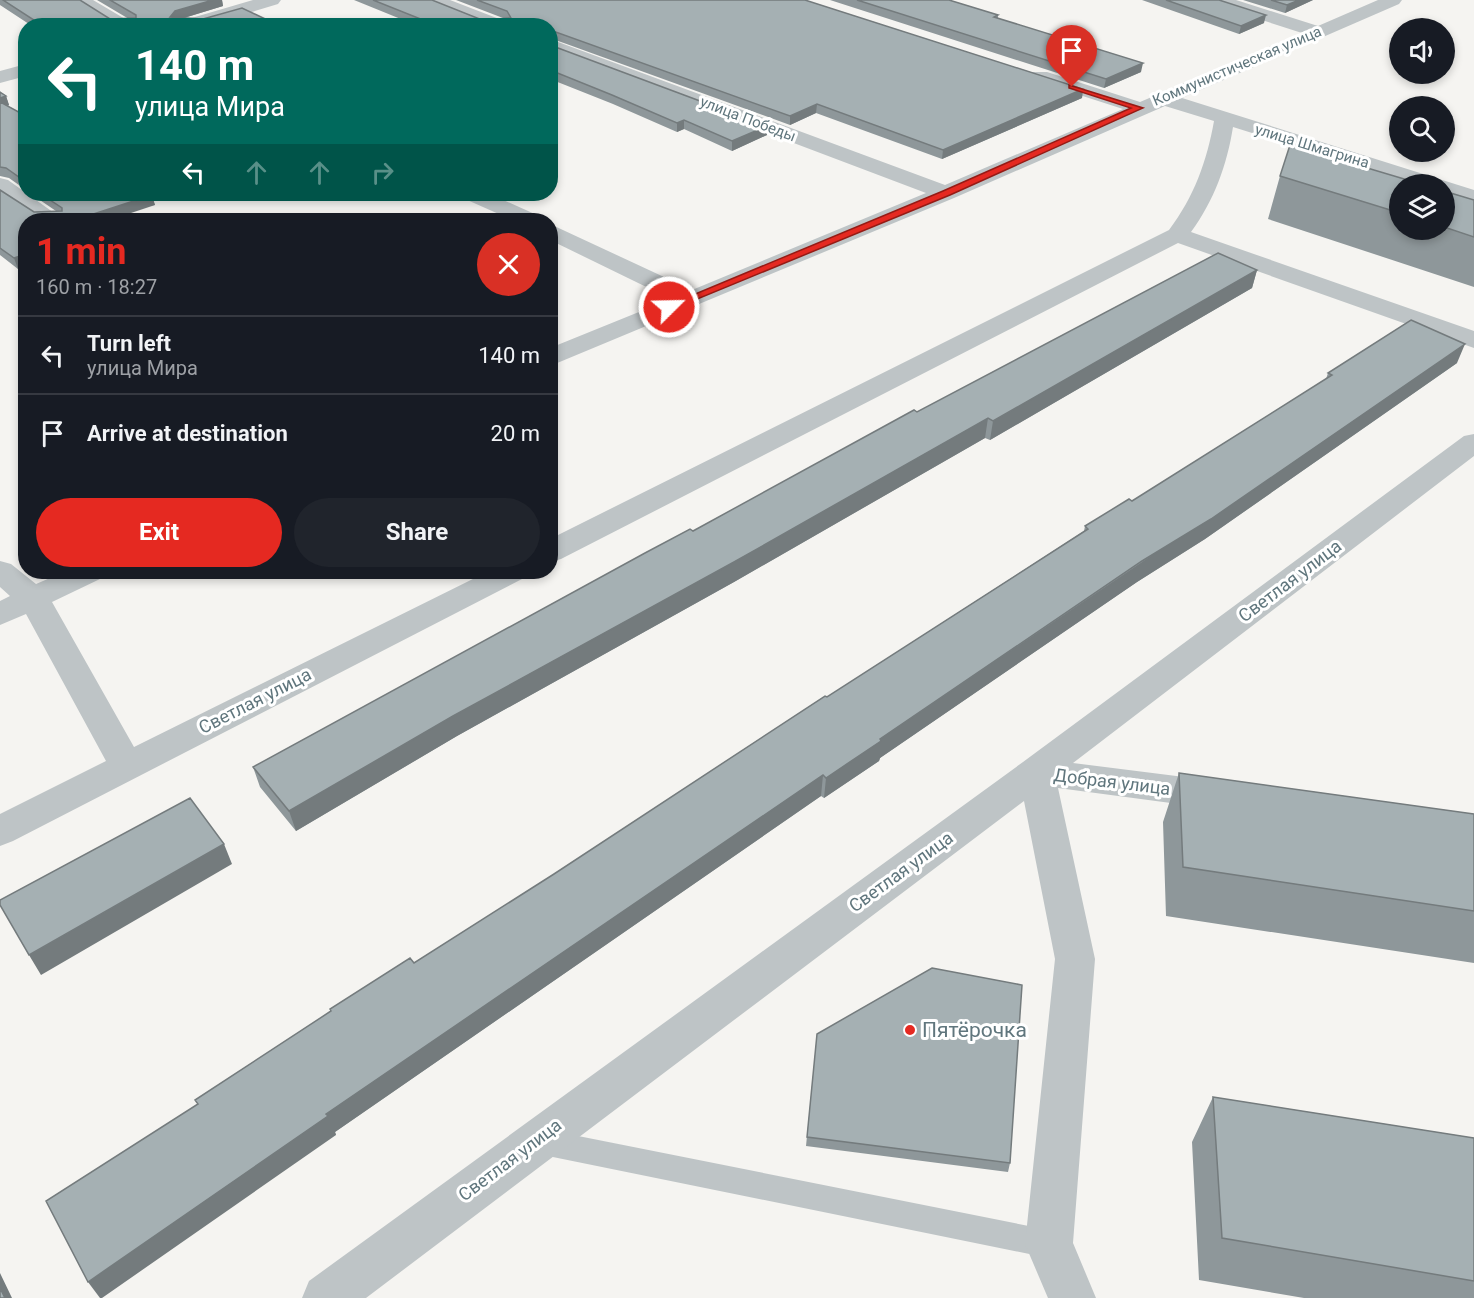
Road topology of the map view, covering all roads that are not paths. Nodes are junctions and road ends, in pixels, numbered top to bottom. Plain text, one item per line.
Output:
1 (80, 0) edge
2 (272, 0) edge
3 (434, 0) edge
4 (1218, 0) edge
5 (1393, 0) edge
6 (113, 18) edge
7 (211, 18) edge
8 (480, 18) edge
9 (1318, 32) junction
10 (558, 47) edge
11 (18, 72) edge
12 (1027, 72) edge
13 (0, 77) edge
14 (1161, 98) junction
15 (1138, 108) junction
16 (1224, 119) junction
17 (1389, 174) edge
18 (0, 185) edge
19 (1455, 191) edge
20 (946, 193) junction
21 (18, 197) edge
22 (1474, 197) edge
23 (24, 201) edge
24 (488, 201) edge
25 (42, 213) edge
26 (514, 213) edge
27 (558, 235) edge
28 (1177, 235) junction
29 (689, 298) junction
30 (1474, 340) edge
31 (558, 355) edge
32 (1474, 442) edge
33 (558, 548) edge
34 (0, 571) edge
35 (75, 579) edge
36 (497, 579) edge
37 (34, 599) junction
38 (0, 614) edge
39 (126, 766) junction
40 (1036, 772) junction
41 (1249, 800) edge
42 (0, 831) edge
43 (536, 1140) junction
44 (1049, 1244) junction
45 (326, 1298) edge
46 (1072, 1298) edge

1 - 6 street
2 - 7 street
3 - 8 street
4 - 9 street
5 - 9 street, Коммунистическая улица
9 - 14 street, Коммунистическая улица
10 - 20 street, улица Победы
11 - 13 street
12 - 15 street
14 - 15 street, Коммунистическая улица
14 - 16 street, улица Шмагрина
15 - 20 street, Коммунистическая улица
16 - 17 street, улица Шмагрина
16 - 28 street
18 - 21 street
19 - 22 street
20 - 29 street, Коммунистическая улица
23 - 25 street
24 - 26 street
27 - 29 street
28 - 30 street
28 - 33 street
29 - 31 street, Коммунистическая улица
32 - 40 street, Светлая улица
34 - 37 street
35 - 37 street
36 - 39 street, Светлая улица
37 - 38 street
37 - 39 street
39 - 42 street, Светлая улица
40 - 41 street, Добрая улица
40 - 43 street, Светлая улица
40 - 44 street
43 - 44 lane
43 - 45 street, Светлая улица
44 - 46 street

